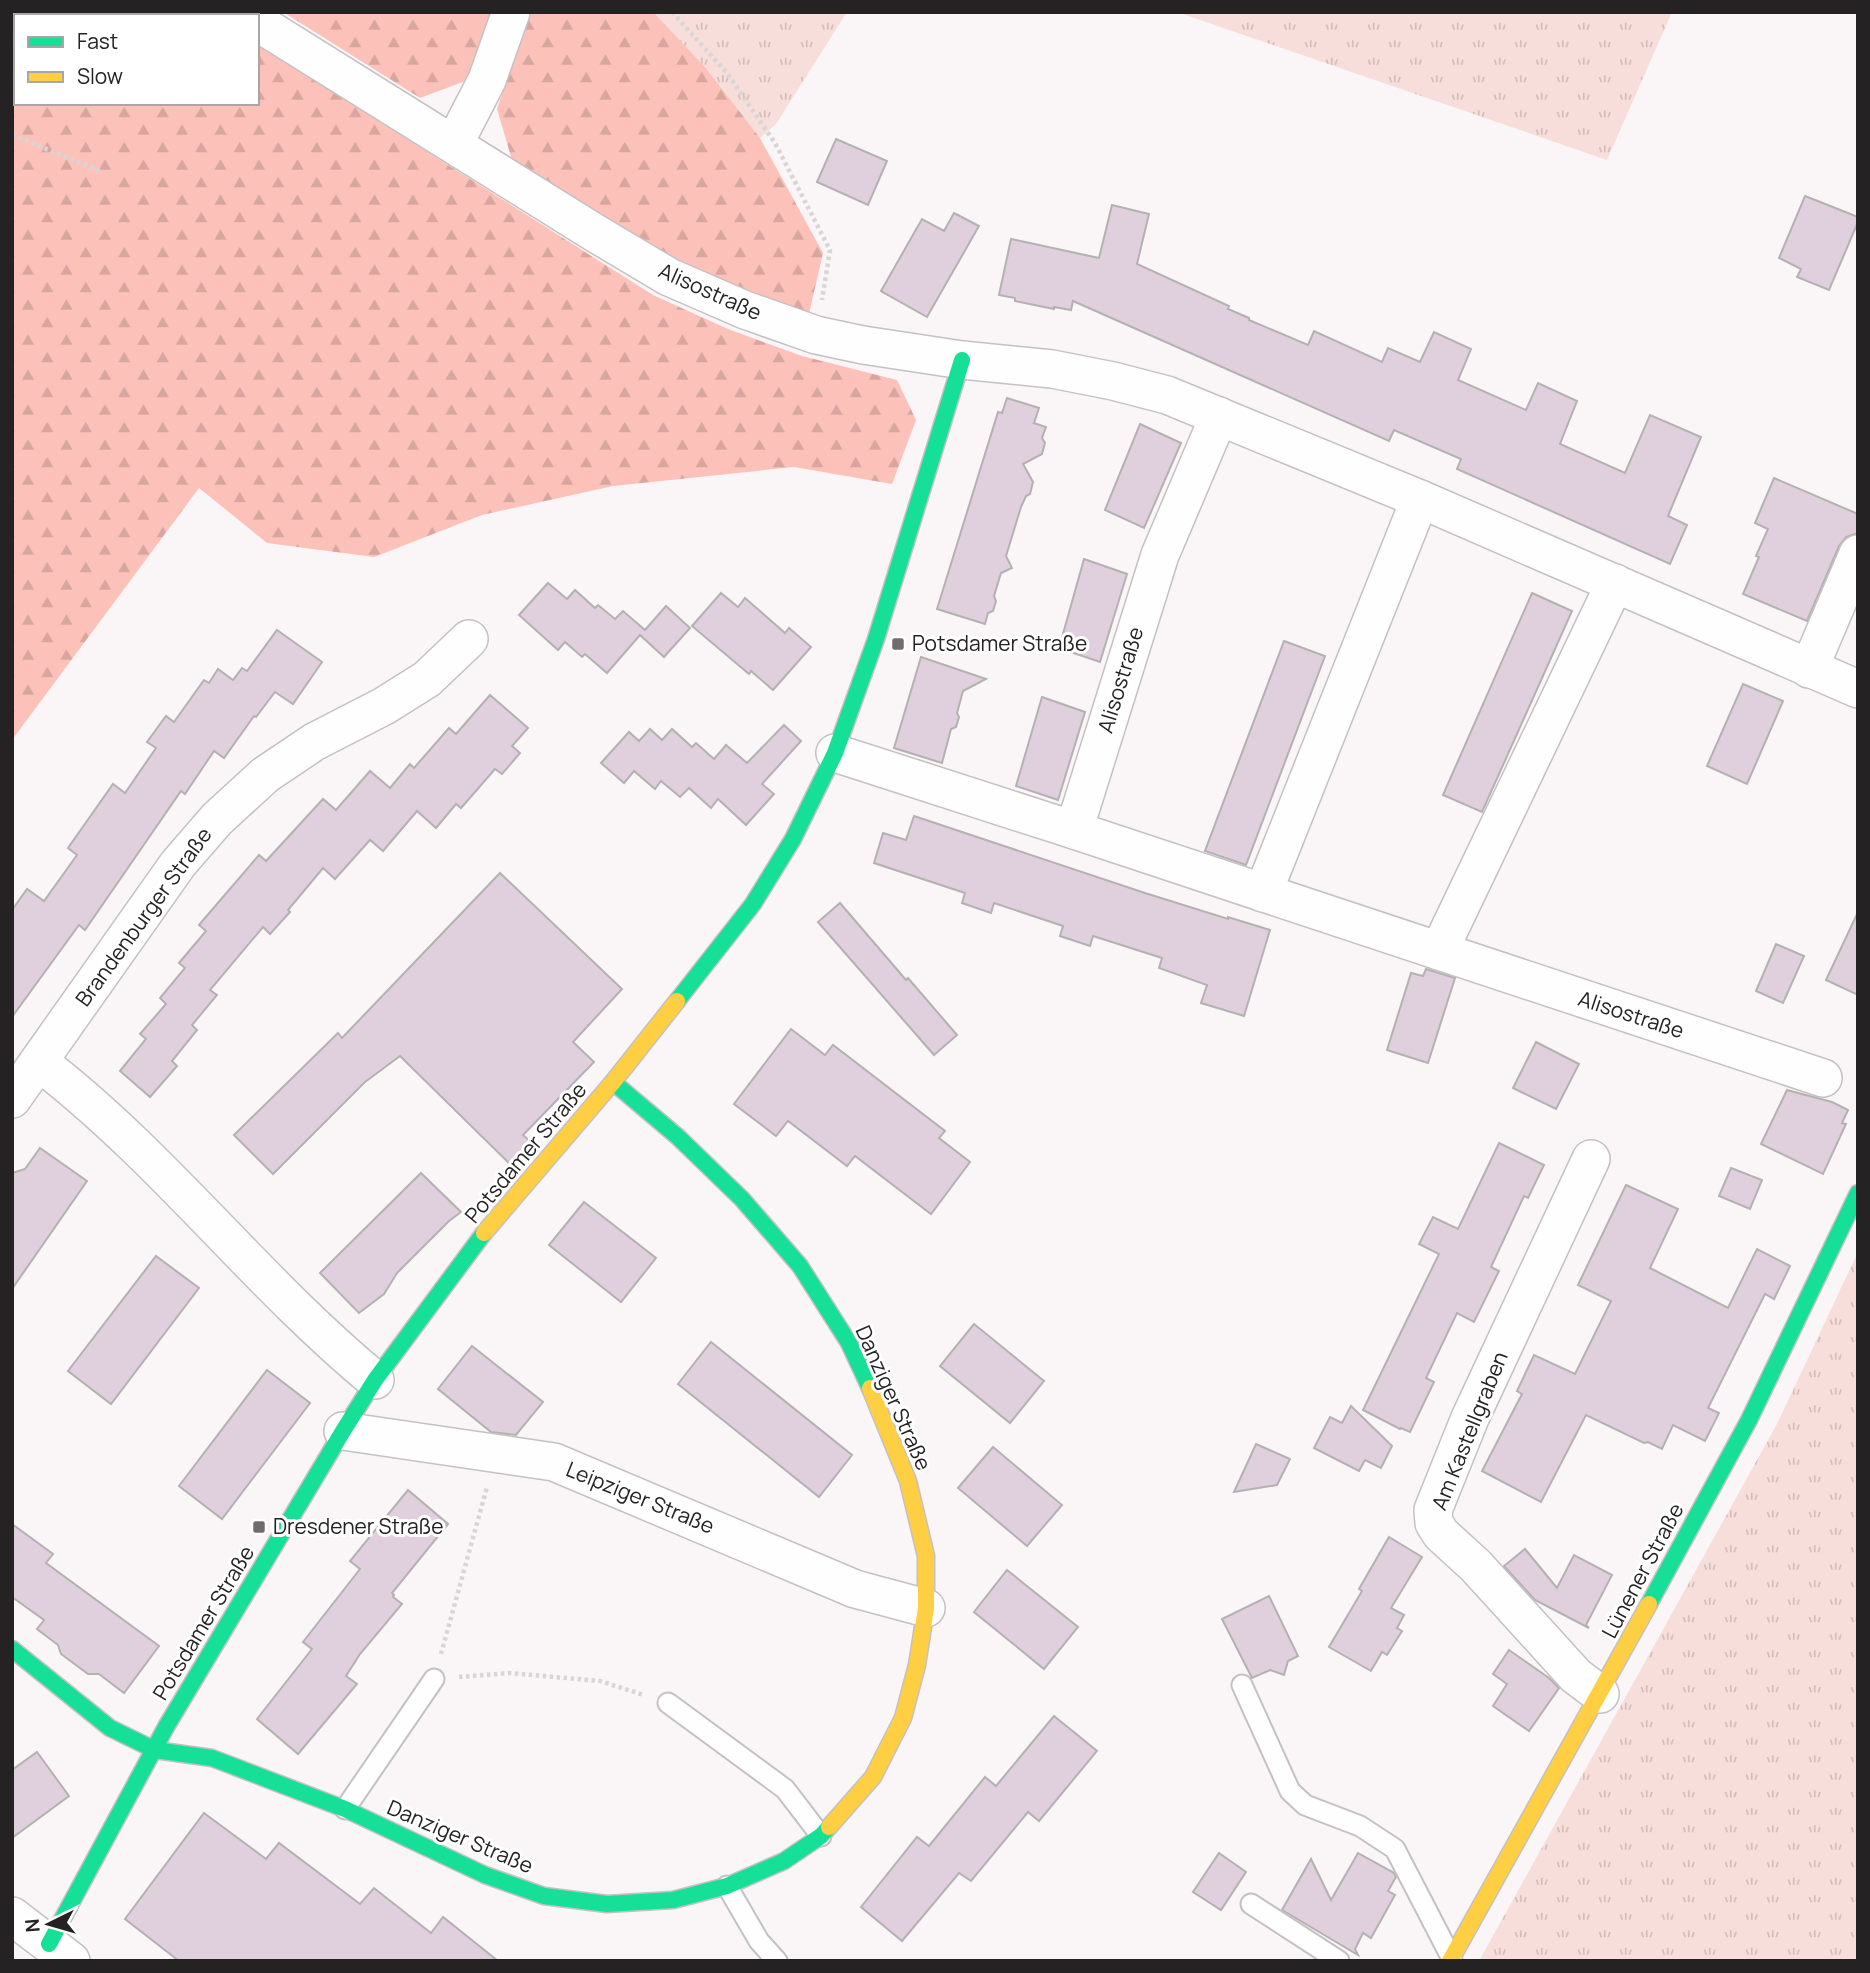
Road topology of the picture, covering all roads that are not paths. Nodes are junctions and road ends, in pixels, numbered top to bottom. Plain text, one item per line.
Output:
1 (511, 12) edge
2 (259, 23) edge
3 (454, 144) junction
4 (962, 360) junction
5 (1219, 416) junction
6 (1420, 499) junction
7 (1858, 554) edge
8 (1615, 583) junction
9 (469, 639) dead end
10 (1808, 669) junction
11 (1858, 689) edge
12 (835, 753) junction
13 (1074, 830) junction
14 (1264, 893) junction
15 (1439, 951) junction
16 (39, 1062) junction
17 (1824, 1078) dead end
18 (613, 1082) junction
19 (12, 1099) edge
20 (1591, 1159) dead end
21 (1858, 1193) edge
22 (375, 1380) junction
23 (343, 1431) junction
24 (926, 1608) junction
25 (12, 1649) edge
26 (435, 1679) road end
27 (1242, 1685) dead end
28 (1600, 1695) junction
29 (668, 1703) road end
30 (155, 1750) junction
31 (345, 1809) junction
32 (821, 1836) junction
33 (727, 1886) junction
34 (1251, 1904) dead end
35 (12, 1916) edge
36 (60, 1952) edge
37 (1451, 1960) edge
38 (777, 1961) edge
39 (1339, 1961) edge

1 - 3 street
2 - 3 street, Alisostraße
3 - 4 street, Alisostraße
4 - 5 street, Alisostraße
4 - 12 street, Potsdamer Straße
5 - 6 street, Alisostraße
5 - 13 street, Alisostraße
6 - 8 street, Alisostraße
6 - 14 street
7 - 10 street
8 - 10 street, Alisostraße
8 - 15 street
9 - 16 street, Brandenburger Straße
10 - 11 street, Alisostraße
12 - 13 street, Alisostraße
12 - 18 street, Potsdamer Straße
13 - 14 street, Alisostraße
14 - 15 street, Alisostraße
15 - 17 street, Alisostraße
16 - 19 street, Brandenburger Straße
16 - 22 street
18 - 22 street, Potsdamer Straße
18 - 24 street, Danziger Straße
20 - 28 street, Am Kastellgraben
21 - 28 street, Lünener Straße
22 - 23 street, Potsdamer Straße
23 - 24 street, Leipziger Straße
23 - 30 street, Potsdamer Straße
24 - 32 street, Danziger Straße
25 - 30 street, Danziger Straße
26 - 31 lane
27 - 37 lane
28 - 37 street, Lünener Straße
29 - 32 lane
30 - 31 street, Danziger Straße
30 - 36 street, Potsdamer Straße
31 - 33 street, Danziger Straße
32 - 33 street, Danziger Straße
33 - 38 lane
34 - 39 lane
35 - 36 street

